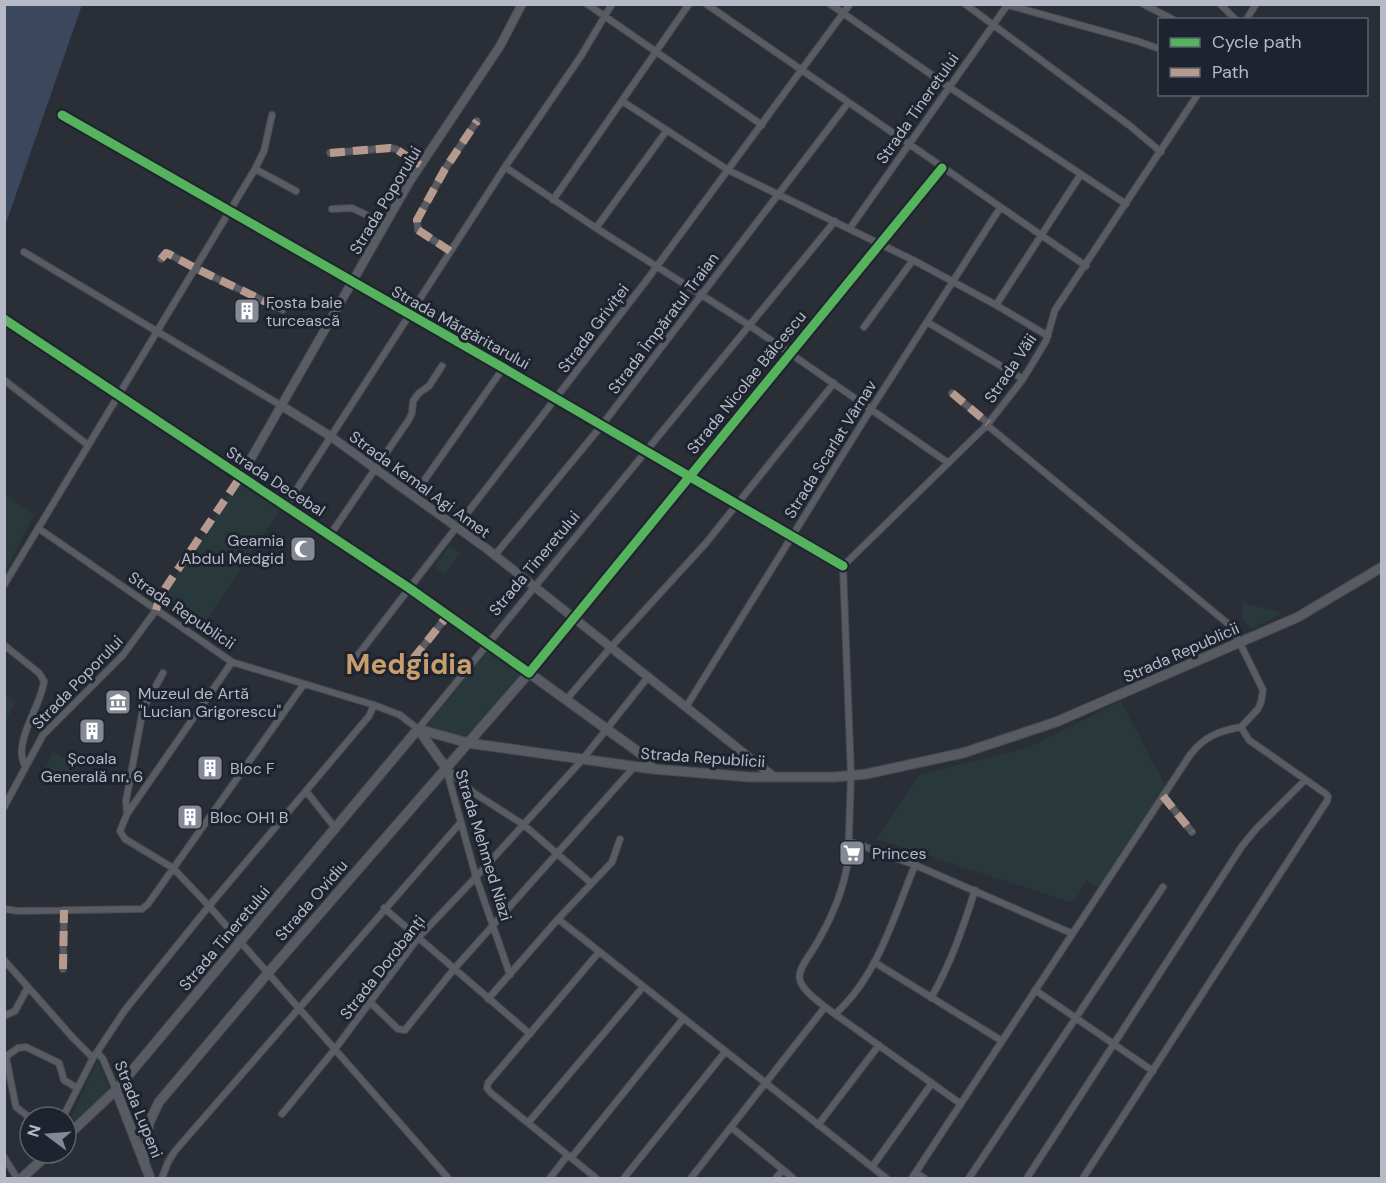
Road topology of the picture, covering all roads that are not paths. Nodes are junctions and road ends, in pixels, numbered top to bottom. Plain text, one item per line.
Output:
1 (522, 4) edge
2 (587, 4) edge
3 (612, 4) edge
4 (689, 4) edge
5 (706, 4) edge
6 (830, 4) edge
7 (850, 4) edge
8 (965, 4) edge
9 (1143, 4) edge
10 (1220, 4) edge
11 (1256, 4) edge
12 (1008, 5) edge
13 (844, 14) junction
14 (605, 16) junction
15 (1170, 18) edge
16 (1234, 18) edge
17 (1247, 18) edge
18 (994, 25) junction
19 (1158, 48) edge
20 (656, 52) junction
21 (802, 71) junction
22 (949, 87) junction
23 (1197, 96) edge
24 (622, 100) junction
25 (848, 103) junction
26 (62, 115) dead end
27 (272, 115) dead end
28 (477, 121) dead end
29 (762, 125) junction
30 (667, 130) junction
31 (909, 145) junction
32 (1161, 152) junction
33 (330, 153) dead end
34 (420, 165) junction
35 (505, 166) junction
36 (942, 168) junction
37 (255, 169) junction
38 (728, 170) junction
39 (1081, 174) junction
40 (296, 191) dead end
41 (780, 194) junction
42 (553, 200) junction
43 (1126, 204) junction
44 (1000, 208) junction
45 (332, 209) dead end
46 (230, 212) junction
47 (835, 221) junction
48 (385, 224) junction
49 (596, 228) junction
50 (850, 228) junction
51 (1041, 236) junction
52 (881, 244) junction
53 (450, 251) junction
54 (24, 252) dead end
55 (161, 259) dead end
56 (913, 260) junction
57 (1086, 266) junction
58 (656, 267) junction
59 (195, 268) junction
60 (953, 281) junction
61 (352, 282) junction
62 (701, 295) junction
63 (996, 305) junction
64 (283, 310) dead end
65 (410, 315) junction
66 (4, 319) edge
67 (927, 322) junction
68 (749, 325) junction
69 (864, 327) dead end
70 (157, 332) junction
71 (1048, 336) junction
72 (789, 352) junction
73 (442, 366) dead end
74 (504, 368) junction
75 (1023, 379) junction
76 (4, 380) edge
77 (834, 383) junction
78 (952, 393) dead end
79 (120, 395) junction
80 (556, 398) junction
81 (282, 406) junction
82 (871, 409) junction
83 (987, 424) junction
84 (602, 425) junction
85 (330, 436) junction
86 (88, 445) junction
87 (646, 451) junction
88 (947, 462) junction
89 (377, 469) junction
90 (241, 476) junction
91 (688, 476) junction
92 (414, 495) junction
93 (738, 505) junction
94 (286, 506) junction
95 (457, 526) junction
96 (38, 528) junction
97 (330, 535) junction
98 (792, 536) junction
99 (495, 555) junction
100 (843, 566) junction
101 (1382, 567) edge
102 (4, 585) edge
103 (535, 586) junction
104 (409, 588) junction
105 (156, 610) junction
106 (448, 615) junction
107 (573, 617) junction
108 (488, 643) junction
109 (1240, 643) junction
110 (4, 645) edge
111 (611, 647) junction
112 (413, 659) dead end
113 (232, 662) junction
114 (351, 664) dead end
115 (163, 673) dead end
116 (529, 673) junction
117 (648, 677) junction
118 (304, 684) junction
119 (566, 700) junction
120 (374, 705) junction
121 (686, 707) junction
122 (1241, 727) junction
123 (418, 729) junction
124 (606, 729) junction
125 (468, 743) junction
126 (582, 760) junction
127 (25, 766) junction
128 (634, 767) junction
129 (446, 768) junction
130 (653, 769) junction
131 (851, 776) junction
132 (774, 777) junction
133 (436, 779) junction
134 (1305, 780) junction
135 (450, 785) junction
136 (306, 791) junction
137 (1163, 796) junction
138 (4, 807) edge
139 (127, 814) junction
140 (460, 822) junction
141 (524, 825) junction
142 (336, 828) junction
143 (1192, 832) dead end
144 (620, 839) dead end
145 (849, 841) junction
146 (558, 855) junction
147 (915, 865) junction
148 (173, 868) junction
149 (476, 877) junction
150 (591, 883) junction
151 (1163, 886) dead end
152 (975, 890) junction
153 (209, 906) junction
154 (384, 908) junction
155 (4, 909) edge
156 (64, 910) junction
157 (558, 919) junction
158 (493, 927) junction
159 (1071, 933) junction
160 (418, 938) junction
161 (240, 941) junction
162 (598, 952) junction
163 (4, 960) edge
164 (874, 962) junction
165 (63, 969) dead end
166 (454, 969) junction
167 (268, 973) junction
168 (510, 975) junction
169 (28, 987) junction
170 (643, 987) junction
171 (1035, 990) junction
172 (930, 998) junction
173 (488, 999) junction
174 (370, 1002) junction
175 (825, 1007) junction
176 (299, 1009) junction
177 (835, 1014) junction
178 (4, 1016) edge
179 (1074, 1017) junction
180 (683, 1019) junction
181 (530, 1034) junction
182 (1002, 1041) junction
183 (1114, 1044) junction
184 (879, 1045) junction
185 (335, 1049) junction
186 (724, 1052) junction
187 (95, 1055) junction
188 (5, 1057) edge
189 (1153, 1071) junction
190 (765, 1083) junction
191 (932, 1083) junction
192 (77, 1088) junction
193 (116, 1090) junction
194 (961, 1104) junction
195 (69, 1105) edge
196 (18, 1109) edge
197 (282, 1114) dead end
198 (528, 1123) junction
199 (818, 1125) junction
200 (78, 1126) edge
201 (731, 1127) junction
202 (4, 1157) edge
203 (569, 1157) junction
204 (144, 1162) junction
205 (35, 1165) edge
206 (872, 1167) junction
207 (783, 1170) junction
208 (914, 1176) edge
209 (19, 1179) edge
210 (150, 1179) edge
211 (162, 1179) edge
212 (448, 1179) edge
213 (550, 1179) edge
214 (596, 1179) edge
215 (624, 1179) edge
216 (690, 1179) edge
217 (776, 1179) edge
218 (793, 1179) edge
219 (886, 1179) edge
220 (924, 1179) edge
221 (969, 1179) edge
222 (1027, 1179) edge
223 (1083, 1179) edge

1 - 34 street, Strada Poporului
2 - 14 street
3 - 14 street
4 - 20 street
5 - 21 street
6 - 13 street
7 - 13 street, Strada Griviței
8 - 18 street
9 - 15 street
10 - 16 street
11 - 17 street
12 - 18 street, Strada Tineretului
12 - 19 street
13 - 21 street, Strada Griviței
13 - 22 street
14 - 20 street
14 - 35 street
18 - 22 street, Strada Tineretului
18 - 32 street
20 - 24 street
20 - 29 street
21 - 25 street
21 - 29 street, Strada Griviței
22 - 31 street, Strada Tineretului
22 - 39 street
23 - 32 street, Strada Văii
24 - 30 street
24 - 42 street
25 - 31 street
25 - 41 street, Strada Împăratul Traian
26 - 46 street, Strada Mărgăritarului
27 - 37 street
28 - 53 street
29 - 38 street, Strada Griviței
30 - 38 street
30 - 49 street
31 - 36 street
31 - 50 street, Strada Tineretului
32 - 43 street, Strada Văii
33 - 34 street
34 - 48 street, Strada Poporului
35 - 42 street
35 - 53 street
36 - 44 street
36 - 52 street, Strada Nicolae Bălcescu
37 - 40 street
37 - 46 street
38 - 41 street
38 - 58 street, Strada Griviței
39 - 43 street
39 - 51 street
41 - 47 street
41 - 62 street, Strada Împăratul Traian
42 - 49 street
43 - 57 street, Strada Văii
44 - 51 street
44 - 60 street, Strada Scarlat Vârnav
45 - 48 street
46 - 59 street
46 - 61 street, Strada Mărgăritarului
47 - 50 street
47 - 68 street, Strada Tineretului
48 - 61 street, Strada Poporului
49 - 58 street
50 - 52 street
51 - 57 street
51 - 63 street
52 - 56 street
52 - 72 street, Strada Nicolae Bălcescu
53 - 65 street
54 - 70 street, Strada Kemal Agi Amet
55 - 59 street
56 - 60 street
56 - 69 street
57 - 71 street, Strada Văii
58 - 62 street
58 - 80 street, Strada Griviței
59 - 64 street
59 - 70 street
60 - 63 street
60 - 67 street, Strada Scarlat Vârnav
61 - 65 street, Strada Mărgăritarului
61 - 81 street, Strada Poporului
62 - 68 street
62 - 84 street, Strada Împăratul Traian
63 - 71 street
65 - 74 street, Strada Mărgăritarului
65 - 85 street
66 - 79 street, Strada Decebal
67 - 75 street
67 - 82 street, Strada Scarlat Vârnav
68 - 72 street
68 - 87 street, Strada Tineretului
70 - 79 street
70 - 81 street, Strada Kemal Agi Amet
71 - 75 street, Strada Văii
72 - 77 street
72 - 91 street, Strada Nicolae Bălcescu
73 - 89 street
74 - 80 street, Strada Mărgăritarului
74 - 92 street
75 - 83 street, Strada Văii
76 - 86 street
77 - 82 street
77 - 93 street
78 - 83 street
79 - 86 street
79 - 90 street, Strada Decebal
80 - 84 street, Strada Mărgăritarului
80 - 95 street, Strada Griviței
81 - 85 street, Strada Kemal Agi Amet
81 - 90 street, Strada Poporului
82 - 88 street
82 - 98 street, Strada Scarlat Vârnav
83 - 88 street, Strada Văii
83 - 109 street
84 - 87 street, Strada Mărgăritarului
84 - 99 street, Strada Împăratul Traian
85 - 89 street, Strada Kemal Agi Amet
85 - 94 street
86 - 96 street
87 - 91 street, Strada Mărgăritarului
87 - 103 street, Strada Tineretului
88 - 100 street, Strada Văii
89 - 92 street, Strada Kemal Agi Amet
89 - 97 street
90 - 94 street, Strada Decebal
91 - 93 street, Strada Mărgăritarului
91 - 107 street, Strada Nicolae Bălcescu
92 - 95 street, Strada Kemal Agi Amet
93 - 98 street, Strada Mărgăritarului
93 - 111 street
94 - 97 street, Strada Decebal
95 - 99 street, Strada Kemal Agi Amet
95 - 104 street, Strada Griviței
96 - 102 street
96 - 105 street, Strada Republicii
97 - 104 street, Strada Decebal
98 - 100 street, Strada Mărgăritarului
98 - 121 street, Strada Scarlat Vârnav
99 - 103 street, Strada Kemal Agi Amet
100 - 131 street
101 - 109 main road, Strada Republicii
103 - 107 street, Strada Kemal Agi Amet
103 - 108 street, Strada Tineretului
104 - 106 street, Strada Decebal
104 - 114 street, Strada Griviței
105 - 113 street, Strada Republicii
105 - 127 street, Strada Poporului
106 - 108 street, Strada Decebal
106 - 112 street
107 - 111 street, Strada Kemal Agi Amet
107 - 116 street, Strada Nicolae Bălcescu
108 - 116 street, Strada Decebal
108 - 123 street, Strada Tineretului
109 - 122 street
109 - 131 main road, Strada Republicii
110 - 127 street
111 - 117 street, Strada Kemal Agi Amet
111 - 119 street
113 - 118 street, Strada Republicii
113 - 139 street
115 - 139 street
116 - 119 main road, Strada Decebal
116 - 125 main road, Strada Ovidiu
117 - 121 street, Strada Kemal Agi Amet
117 - 124 street, Strada Dorobanți
118 - 120 street, Strada Republicii
118 - 148 street
119 - 124 main road, Strada Decebal
120 - 123 street, Strada Republicii
120 - 136 street
121 - 132 street, Strada Kemal Agi Amet
122 - 134 street
122 - 137 street
123 - 125 main road, Strada Republicii
123 - 129 main road, Strada Mehmed Niazi
123 - 142 main road, Strada Tineretului
124 - 126 street, Strada Dorobanți
124 - 130 main road, Strada Decebal
125 - 126 main road, Strada Republicii
125 - 129 main road, Strada Ovidiu
126 - 128 main road, Strada Republicii
126 - 141 street, Strada Dorobanți
127 - 138 street, Strada Poporului
128 - 130 main road, Strada Republicii
128 - 146 street
129 - 133 main road, Strada Ovidiu
129 - 135 street, Strada Mehmed Niazi
129 - 141 street
130 - 132 main road, Strada Republicii
131 - 132 main road, Strada Republicii
131 - 145 street
133 - 135 street
133 - 167 main road, Strada Ovidiu
134 - 183 street
134 - 189 street
135 - 140 street, Strada Mehmed Niazi
136 - 142 street
136 - 153 street
137 - 143 street
137 - 159 street
139 - 148 street
140 - 149 street, Strada Mehmed Niazi
140 - 154 street
141 - 146 street
141 - 149 street, Strada Dorobanți
142 - 161 main road, Strada Tineretului
144 - 150 street
145 - 147 street
145 - 175 street
146 - 150 street
146 - 158 street
147 - 152 street
147 - 164 street
148 - 153 street
148 - 156 street
149 - 158 street, Strada Mehmed Niazi
149 - 160 street, Strada Dorobanți
150 - 157 street
151 - 179 street
152 - 159 street
152 - 172 street
153 - 161 street
153 - 187 street
154 - 160 street
154 - 176 street
155 - 156 street
156 - 165 street
157 - 162 street
157 - 168 street
158 - 166 street
158 - 168 street, Strada Mehmed Niazi
159 - 171 street
160 - 166 street
160 - 174 street, Strada Dorobanți
161 - 167 street
161 - 193 main road, Strada Tineretului
162 - 170 street
162 - 181 street
163 - 169 street, Strada Lupeni
164 - 172 street
164 - 177 street
166 - 173 street
166 - 174 street
167 - 176 street
167 - 204 main road, Strada Ovidiu
168 - 173 street
169 - 178 street
169 - 187 street, Strada Lupeni
170 - 180 street
170 - 198 street
171 - 179 street
171 - 182 street
172 - 182 street
173 - 181 street
174 - 185 street, Strada Dorobanți
175 - 177 street
175 - 190 street
176 - 185 street
176 - 211 street
177 - 184 street
179 - 183 street
179 - 221 street
180 - 186 street
180 - 203 street
181 - 198 street
182 - 194 street
183 - 189 street
183 - 222 street
184 - 191 street
184 - 199 street
185 - 197 street, Strada Dorobanți
185 - 212 street
186 - 190 street
186 - 215 street
187 - 192 street
187 - 193 street, Strada Lupeni
188 - 192 street
188 - 196 street
189 - 223 street
190 - 199 street
190 - 201 street
191 - 194 street
191 - 206 street
192 - 195 street
193 - 200 main road, Strada Tineretului
193 - 204 main road, Strada Lupeni
194 - 208 street
198 - 203 street
199 - 206 street
201 - 207 street
201 - 216 street
202 - 209 street
203 - 213 street
203 - 214 street
204 - 210 main road, Strada Lupeni
205 - 209 main road
206 - 219 street
207 - 217 street
207 - 218 street
208 - 220 street

